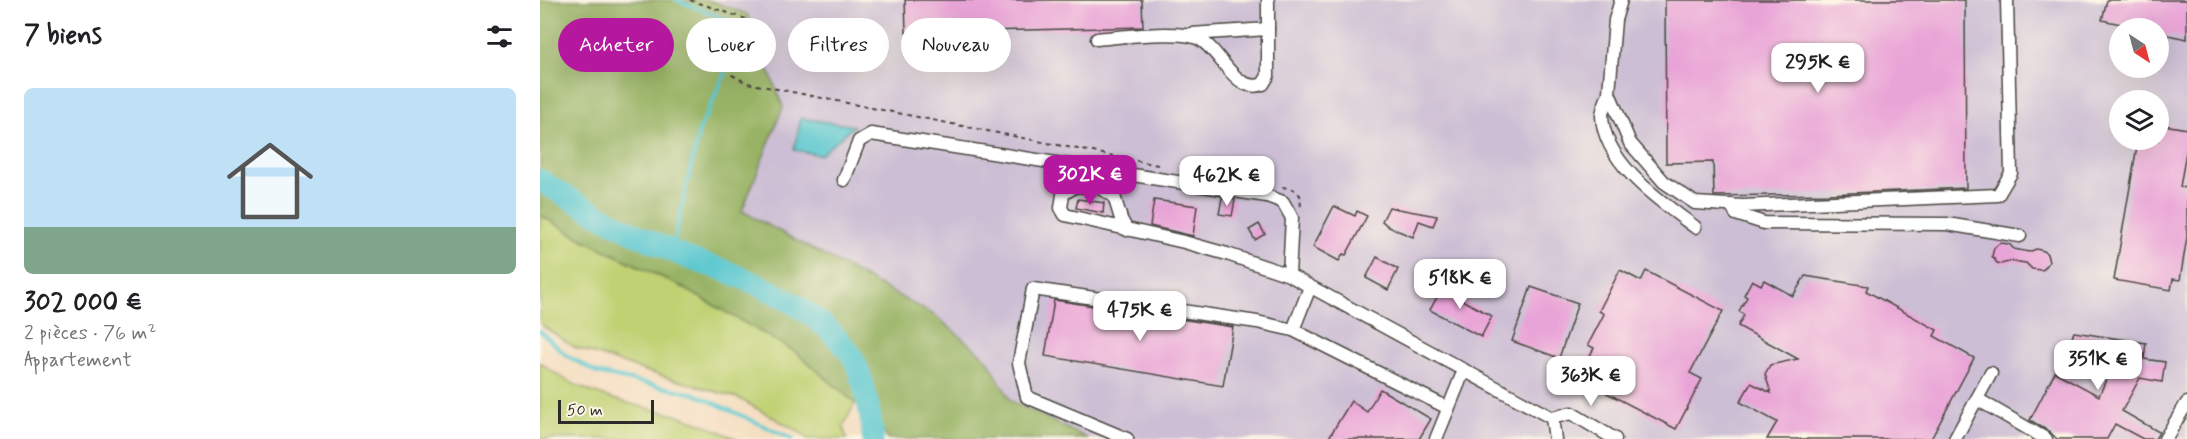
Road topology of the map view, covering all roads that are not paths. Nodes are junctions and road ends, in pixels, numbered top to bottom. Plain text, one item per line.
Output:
1 (1268, 0) edge
2 (1621, 0) edge
3 (2007, 0) edge
4 (1268, 29) junction
5 (1179, 35) junction
6 (1097, 39) dead end
7 (1609, 93) junction
8 (844, 180) dead end
9 (1731, 205) junction
10 (1695, 227) dead end
11 (1127, 230) junction
12 (2020, 236) dead end
13 (1288, 275) junction
14 (1310, 287) junction
15 (1293, 330) junction
16 (1464, 370) junction
17 (1991, 373) dead end
18 (1977, 399) junction
19 (2187, 403) edge
20 (1448, 408) junction
21 (1552, 418) junction
22 (1127, 439) edge
23 (1436, 439) edge
24 (1555, 439) edge
25 (1616, 439) edge
26 (1955, 439) edge
27 (2046, 439) edge
28 (2165, 439) edge

1 - 4 street
2 - 7 street
3 - 9 street
4 - 5 street
4 - 5 street
5 - 6 street
7 - 9 street
7 - 10 street
8 - 13 street
9 - 12 street
11 - 11 street
11 - 13 street
13 - 14 street
14 - 15 street
14 - 16 street
15 - 20 street
15 - 22 street
16 - 20 street
16 - 21 street
17 - 18 street
18 - 26 street
18 - 27 street
19 - 28 street
20 - 23 street
21 - 24 street
21 - 25 street

